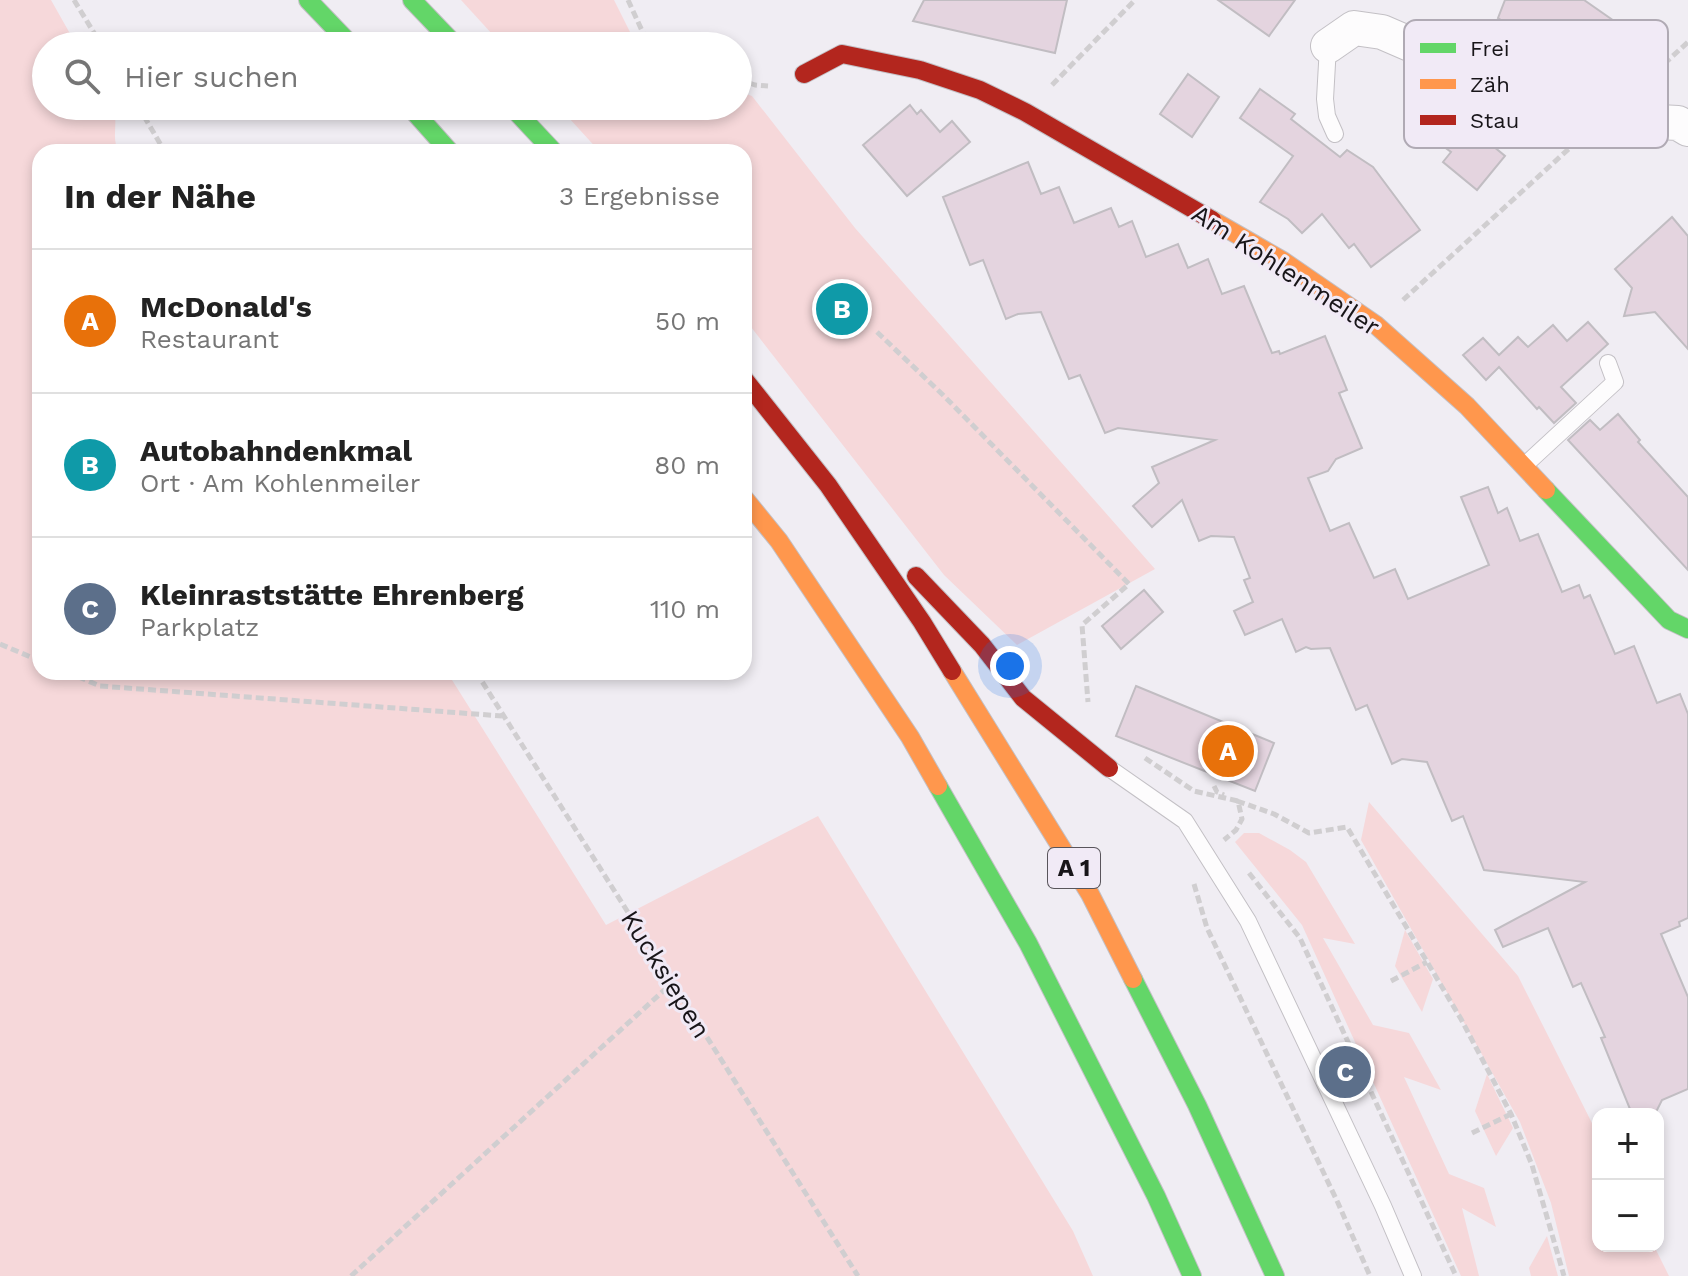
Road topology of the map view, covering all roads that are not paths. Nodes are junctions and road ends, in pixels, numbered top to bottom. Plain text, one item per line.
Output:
1 (308, 0) edge
2 (412, 0) edge
3 (339, 32) edge
4 (443, 32) edge
5 (1404, 42) edge
6 (1328, 46) joint
7 (804, 74) dead end
8 (421, 120) edge
9 (524, 120) edge
10 (1668, 122) edge
11 (1688, 129) edge
12 (1335, 134) dead end
13 (443, 144) edge
14 (547, 144) edge
15 (1608, 363) dead end
16 (752, 389) edge
17 (1524, 467) junction
18 (828, 485) junction
19 (752, 508) edge
20 (1688, 629) edge
21 (1109, 768) joint
22 (1192, 1276) edge
23 (1275, 1276) edge
24 (1413, 1276) edge

1 - 3 main road
2 - 4 main road
5 - 6 street
6 - 12 lane
7 - 17 main road, Am Kohlenmeiler
8 - 13 main road
9 - 14 main road
10 - 11 street
15 - 17 lane
16 - 18 main road, A 1
17 - 20 main road, Am Kohlenmeiler
18 - 21 main road
18 - 23 main road, A 1
19 - 22 main road
21 - 24 lane

